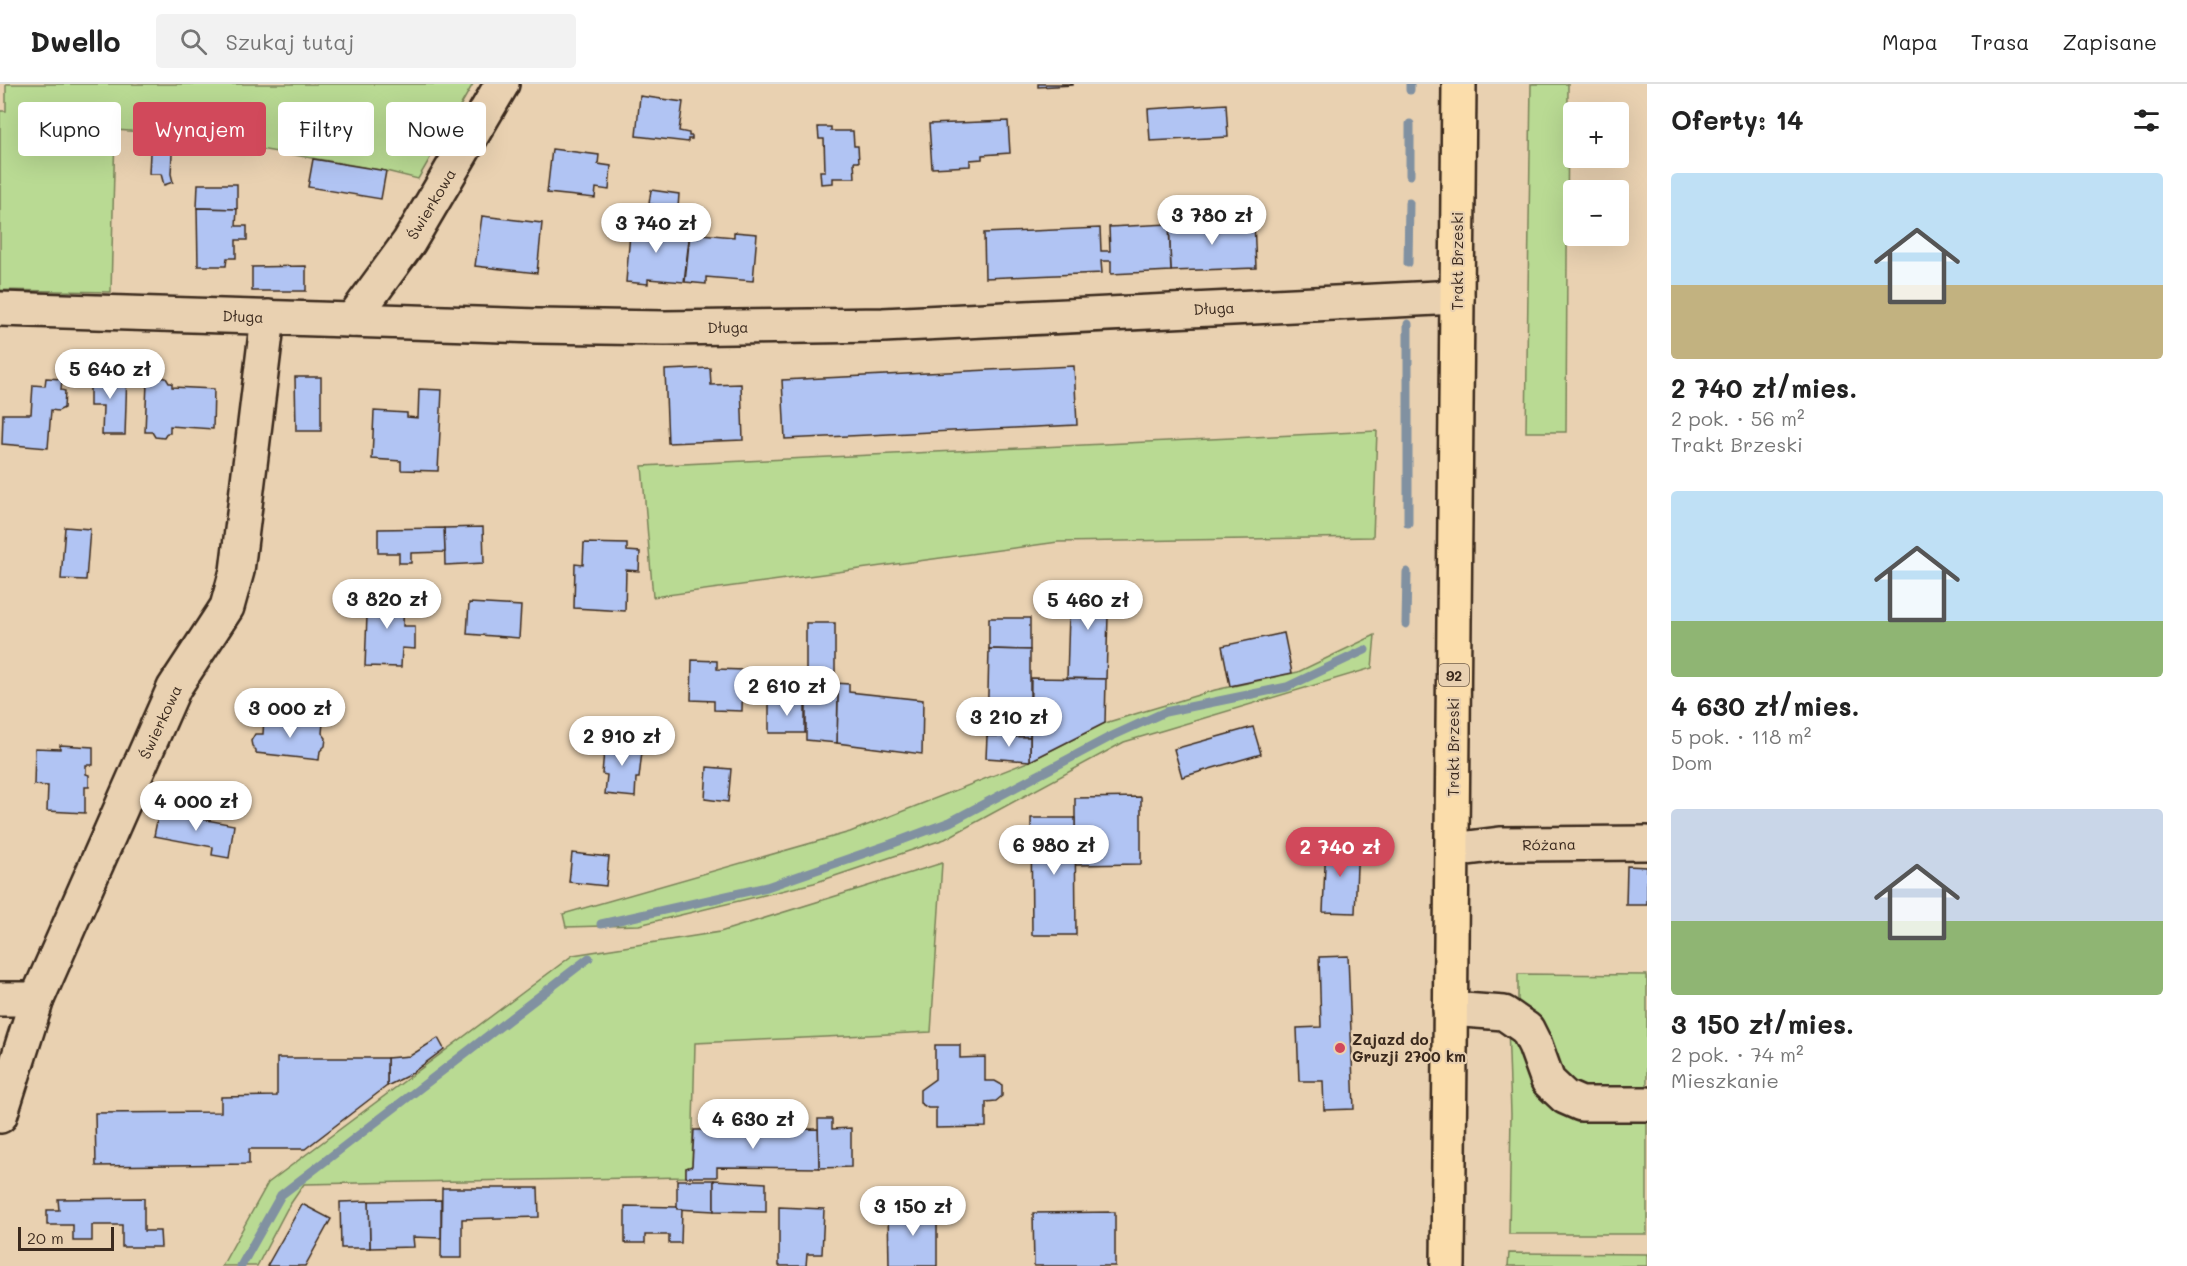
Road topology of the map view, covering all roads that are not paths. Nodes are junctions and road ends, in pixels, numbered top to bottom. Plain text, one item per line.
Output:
1 (502, 84) edge
2 (1459, 84) edge
3 (1456, 297) junction
4 (0, 309) edge
5 (268, 317) junction
6 (352, 320) junction
7 (1647, 843) edge
8 (1452, 850) junction
9 (0, 999) edge
10 (37, 999) junction
11 (1450, 1009) junction
12 (1647, 1104) edge
13 (0, 1116) edge
14 (1448, 1266) edge

1 - 6 street, Świerkowa
2 - 3 main road, Trakt Brzeski / 92
3 - 6 street, Długa
3 - 8 main road, Trakt Brzeski / 92
4 - 5 street, Długa
5 - 6 street, Długa
5 - 10 street, Świerkowa
7 - 8 street, Różana
8 - 11 main road, Trakt Brzeski / 92
9 - 10 street
10 - 13 street, Świerkowa
11 - 12 street
11 - 14 main road, Trakt Brzeski / 92

